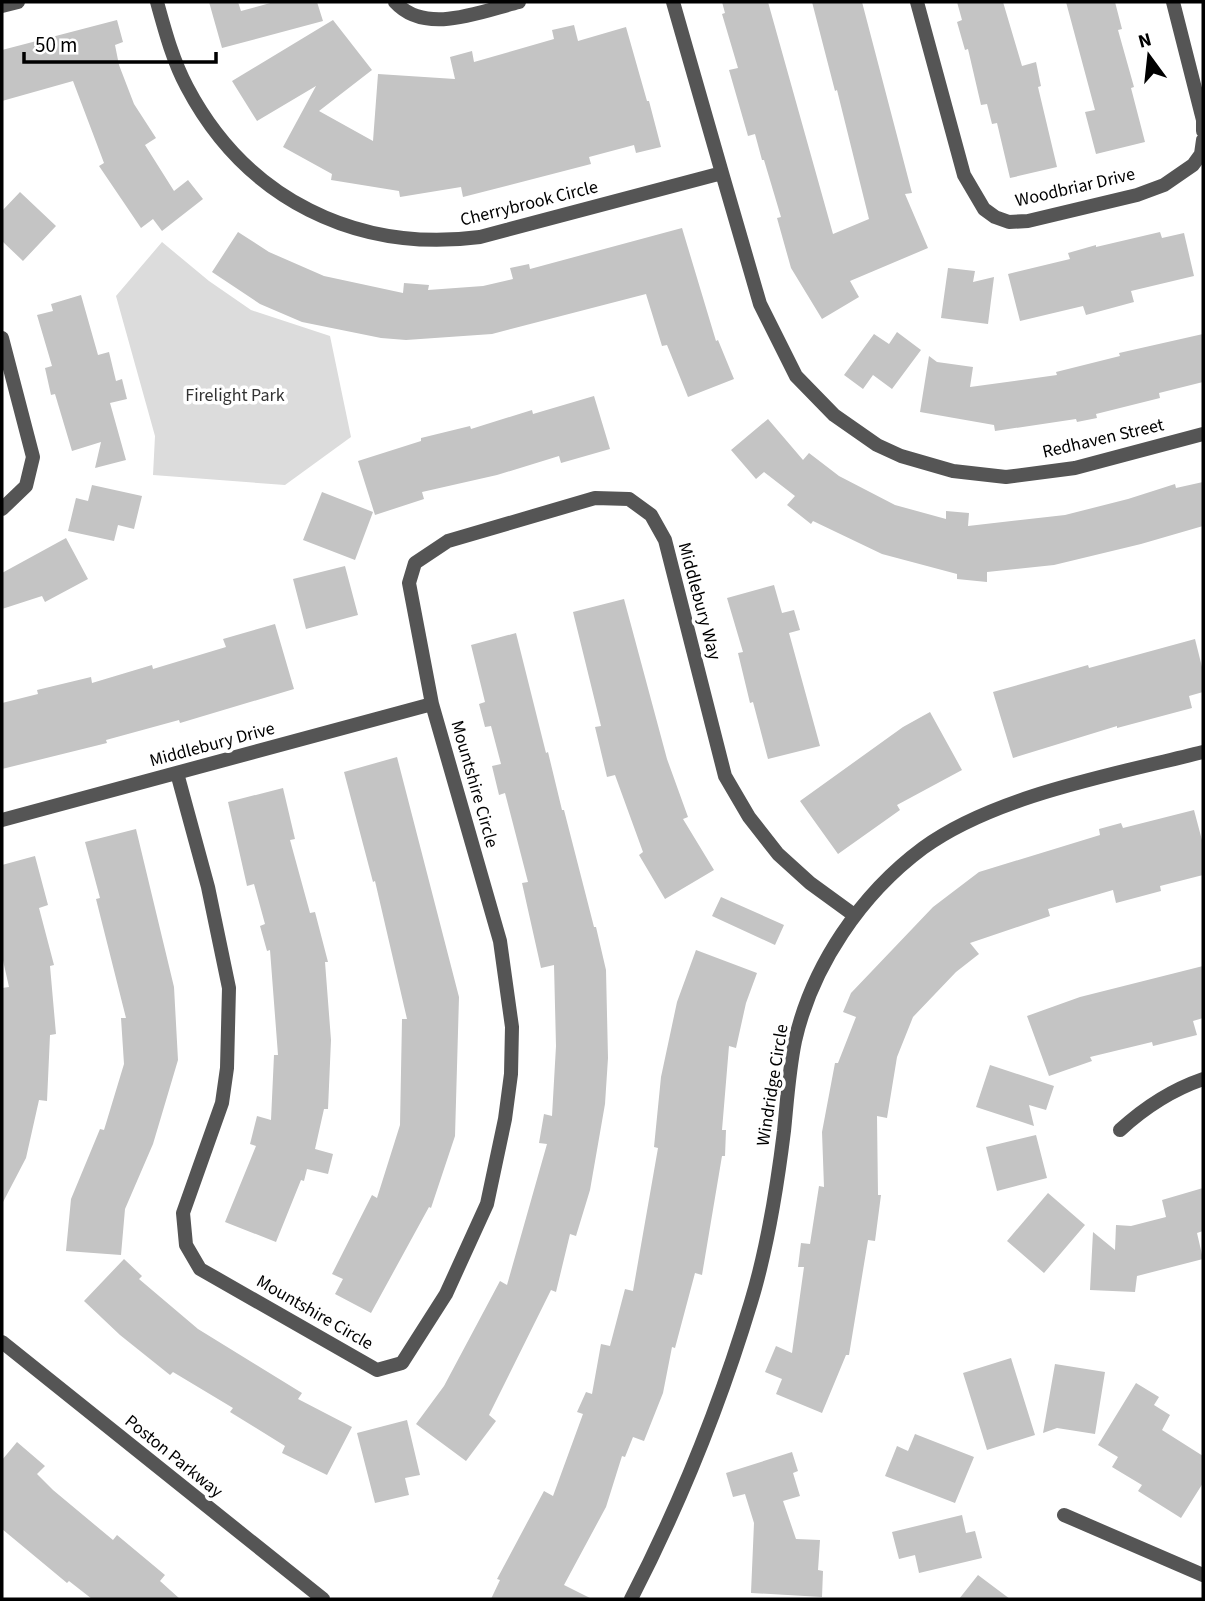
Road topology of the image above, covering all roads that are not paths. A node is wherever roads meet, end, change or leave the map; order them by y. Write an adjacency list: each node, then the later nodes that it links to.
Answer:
1 (18, 2): 8 (street)
2 (157, 2): 11 (street, Cherrybrook Circle)
3 (395, 2): 4 (street)
4 (520, 2)
5 (673, 2): 11 (street)
6 (917, 2): 10 (street, Woodbriar Drive)
7 (1173, 2): 9 (street)
8 (2, 6)
9 (1203, 131)
10 (1203, 139)
11 (722, 173): 13 (street, Redhaven Street)
12 (2, 338): 14 (street)
13 (1203, 434)
14 (2, 509)
15 (432, 704): 17 (street, Middlebury Drive); 17 (street, Mountshire Circle); 19 (street, Middlebury Way)
16 (1203, 752): 19 (street, Windridge Circle)
17 (177, 773): 18 (street, Middlebury Drive)
18 (2, 820)
19 (854, 915): 26 (street, Windridge Circle)
20 (1203, 1079): 21 (street)
21 (1120, 1130)
22 (2, 1342): 25 (street, Poston Parkway)
23 (1064, 1515): 24 (street)
24 (1203, 1576)
25 (323, 1599)
26 (631, 1599)

